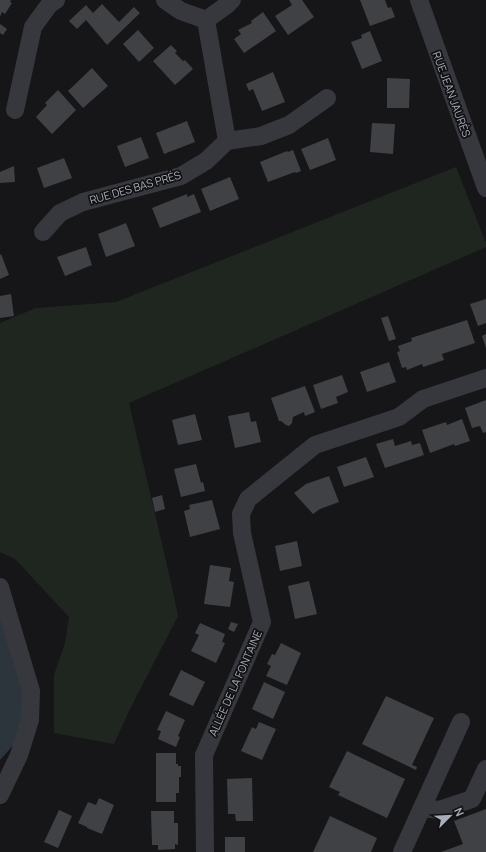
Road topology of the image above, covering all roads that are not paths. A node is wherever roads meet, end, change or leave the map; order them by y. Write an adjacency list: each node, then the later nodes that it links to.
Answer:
1 (56, 0): 7 (street)
2 (165, 0): 5 (street)
3 (232, 0): 5 (street)
4 (418, 0): 9 (street, RUE JEAN JAURÈS)
5 (206, 20): 8 (street)
6 (327, 98): 8 (street)
7 (15, 110)
8 (228, 141): 10 (street, RUE DES BAS PRÉS)
9 (486, 188)
10 (43, 232)
11 (486, 378): 20 (street, ALLÉE DE LA FONTAINE)
12 (0, 587): 14 (street)
13 (461, 722): 19 (street)
14 (19, 754): 15 (street); 17 (street)
15 (0, 767)
16 (486, 769): 18 (street)
17 (0, 795)
18 (479, 796): 19 (street)
19 (422, 808): 21 (street)
20 (205, 852)
21 (402, 852)

